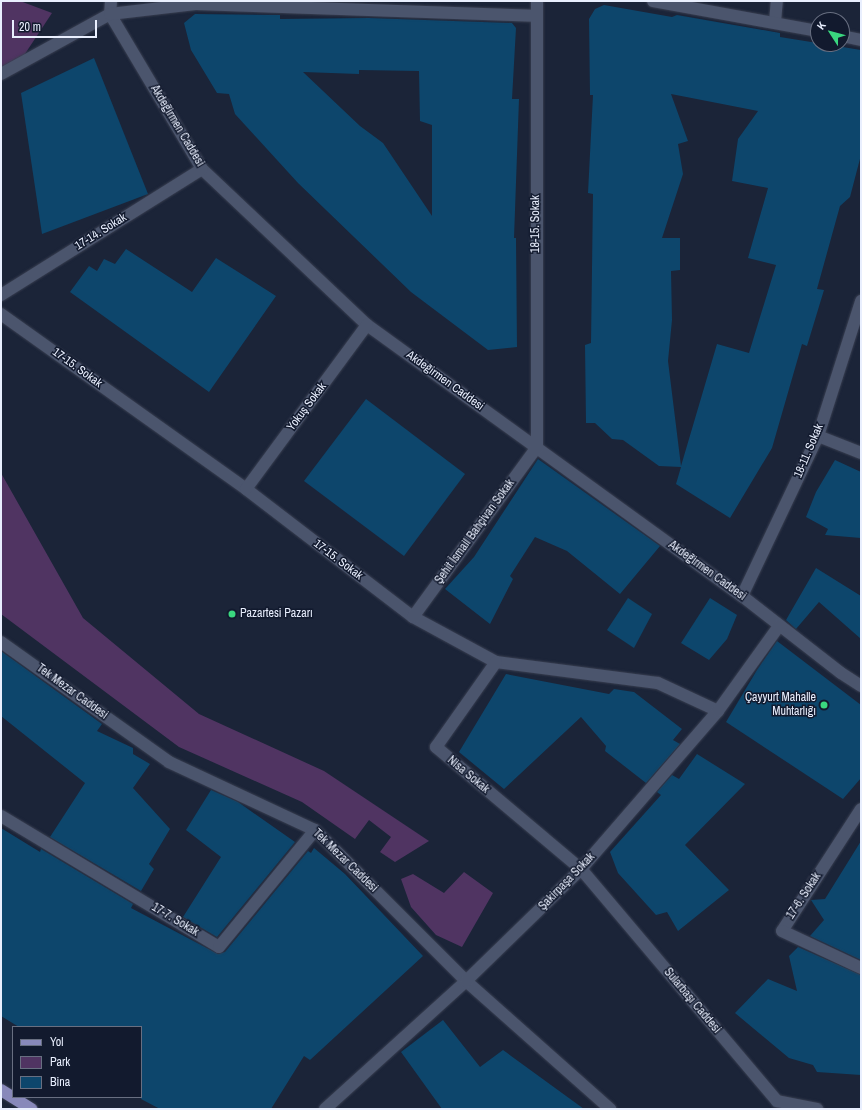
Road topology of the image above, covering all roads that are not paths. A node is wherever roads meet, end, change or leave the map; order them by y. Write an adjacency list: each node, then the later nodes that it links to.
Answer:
1 (111, 1): 6 (street)
2 (537, 1): 7 (street, 18-15. Sokak)
3 (653, 1): 5 (street)
4 (777, 1): 8 (street)
5 (681, 4): 8 (street)
6 (110, 14): 7 (street); 12 (street); 13 (street, Akdeğirmen Caddesi)
7 (535, 16): 19 (street, 18-15. Sokak)
8 (775, 22): 9 (street)
9 (810, 29)
10 (850, 38): 11 (street)
11 (861, 40)
12 (1, 74)
13 (202, 169): 14 (street, 17-14. Sokak); 17 (street, Akdeğirmen Caddesi)
14 (1, 295)
15 (861, 301): 18 (street, 18-11. Sokak)
16 (1, 314): 21 (street, 17-15. Sokak)
17 (368, 325): 19 (street, Akdeğirmen Caddesi); 21 (street, Yokuş Sokak)
18 (818, 436): 20 (street); 22 (street, 18-11. Sokak)
19 (537, 447): 22 (street, Akdeğirmen Caddesi); 23 (street, Şehit İsmail Bahçivan Sokak)
20 (861, 453)
21 (246, 489): 23 (street, 17-15. Sokak)
22 (742, 596): 24 (street, Akdeğirmen Caddesi)
23 (413, 617): 26 (street, 17-15. Sokak)
24 (779, 626): 27 (street, Akdeğirmen Caddesi); 28 (street, Şakirpaşa Sokak)
25 (1, 642): 31 (street, Tek Mezar Caddesi)
26 (496, 662): 28 (street, 17-15. Sokak); 32 (street, Nisa Sokak)
27 (861, 686)
28 (718, 711): 32 (street, Şakirpaşa Sokak)
29 (861, 809): 33 (street, 17-6. Sokak)
30 (1, 816): 31 (street, 17-7. Sokak)
31 (315, 830): 34 (street, Tek Mezar Caddesi)
32 (581, 869): 34 (street, Şakirpaşa Sokak); 41 (street, Sularbaşı Caddesi)
33 (861, 968)
34 (466, 981): 39 (street, Şakirpaşa Sokak); 40 (street, Tek Mezar Caddesi)
35 (1, 1090): 36 (main road)
36 (12, 1097)
37 (14, 1098): 38 (main road)
38 (32, 1109)
39 (324, 1109)
40 (610, 1109)
41 (817, 1109)

